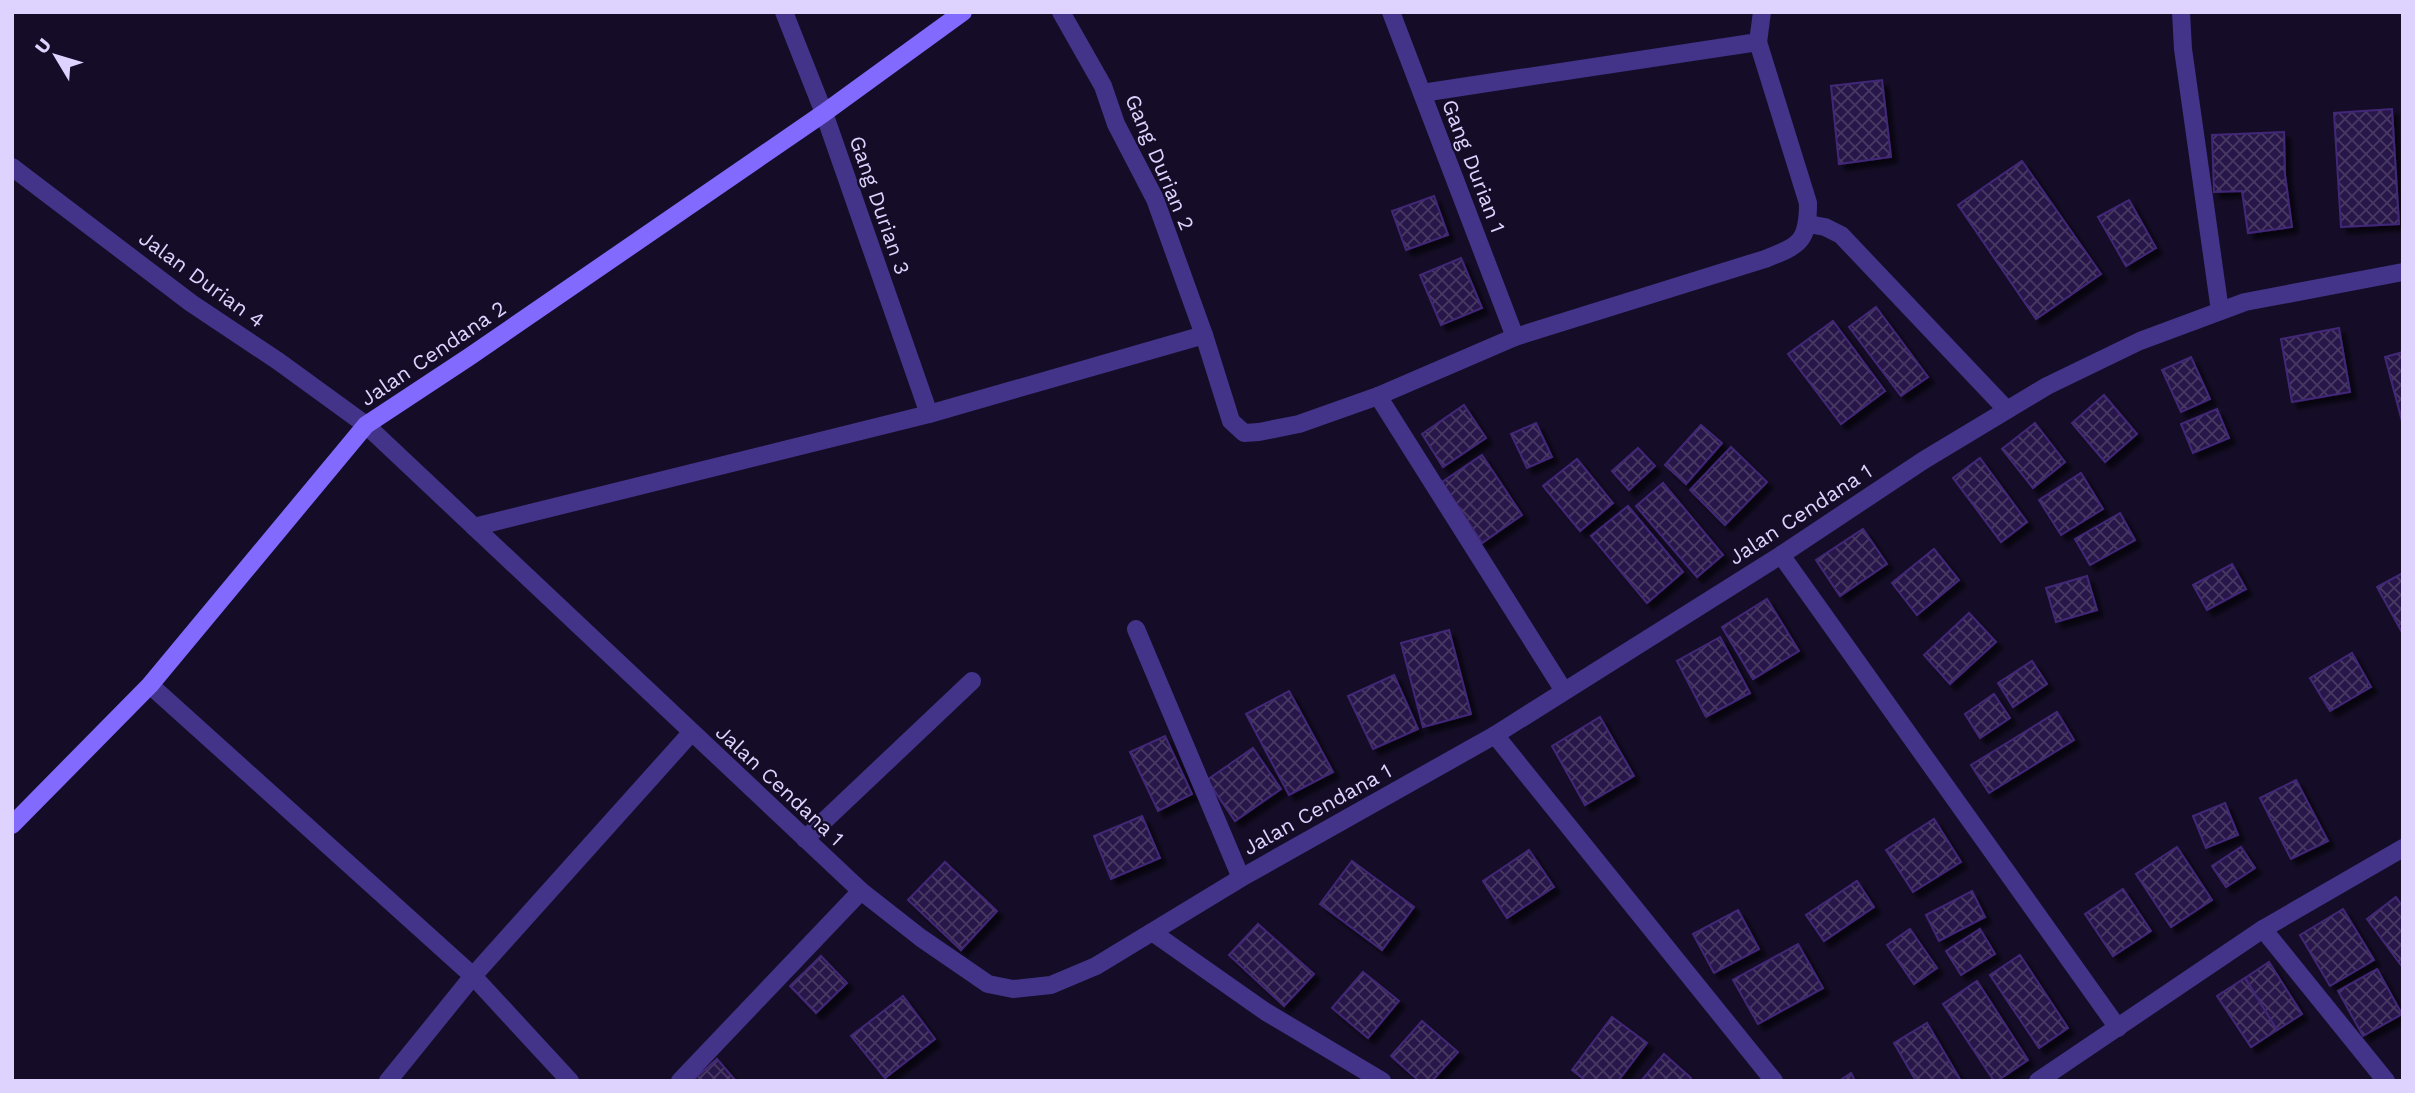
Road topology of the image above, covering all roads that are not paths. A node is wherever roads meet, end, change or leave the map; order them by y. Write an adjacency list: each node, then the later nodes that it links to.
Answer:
1 (784, 12): 9 (street, Gang Durian 3)
2 (964, 12): 9 (street, Jalan Cendana 2)
3 (1061, 12): 14 (street, Gang Durian 2)
4 (1391, 12): 8 (street, Gang Durian 1)
5 (1762, 12): 7 (street)
6 (2181, 12): 13 (street)
7 (1758, 42): 8 (street); 11 (street)
8 (1422, 93): 15 (street, Gang Durian 1)
9 (824, 113): 18 (street, Gang Durian 3); 19 (street, Jalan Cendana 2)
10 (12, 167): 19 (street, Jalan Durian 4)
11 (1808, 223): 15 (street); 17 (street)
12 (2403, 272): 13 (street, Jalan Cendana 1)
13 (2220, 311): 17 (street, Jalan Cendana 1)
14 (1204, 335): 16 (street, Gang Durian 2); 18 (street)
15 (1515, 337): 16 (street)
16 (1378, 396): 25 (street)
17 (2007, 410): 21 (street, Jalan Cendana 1)
18 (929, 414): 20 (street)
19 (366, 425): 20 (street, Jalan Cendana 1); 24 (street, Jalan Cendana 2)
20 (474, 527): 26 (street, Jalan Cendana 1)
21 (1781, 555): 25 (street, Jalan Cendana 1); 36 (street)
22 (1136, 629): 31 (street)
23 (972, 681): 29 (street)
24 (150, 685): 28 (street, Jalan Cendana 2); 35 (street)
25 (1564, 691): 27 (street, Jalan Cendana 1)
26 (691, 733): 29 (street, Jalan Cendana 1); 35 (street)
27 (1494, 735): 31 (street, Jalan Cendana 1); 41 (street)
28 (12, 825)
29 (805, 839): 32 (street, Jalan Cendana 1)
30 (2403, 848): 33 (street)
31 (1241, 878): 34 (street, Jalan Cendana 1)
32 (861, 891): 34 (street, Jalan Cendana 1); 39 (street)
33 (2263, 929): 36 (street); 43 (street)
34 (1152, 932): 40 (street)
35 (473, 976): 37 (street); 38 (street)
36 (2118, 1027): 42 (street)
37 (388, 1081)
38 (570, 1081)
39 (680, 1081)
40 (1382, 1081)
41 (1774, 1081)
42 (2038, 1081)
43 (2386, 1081)

